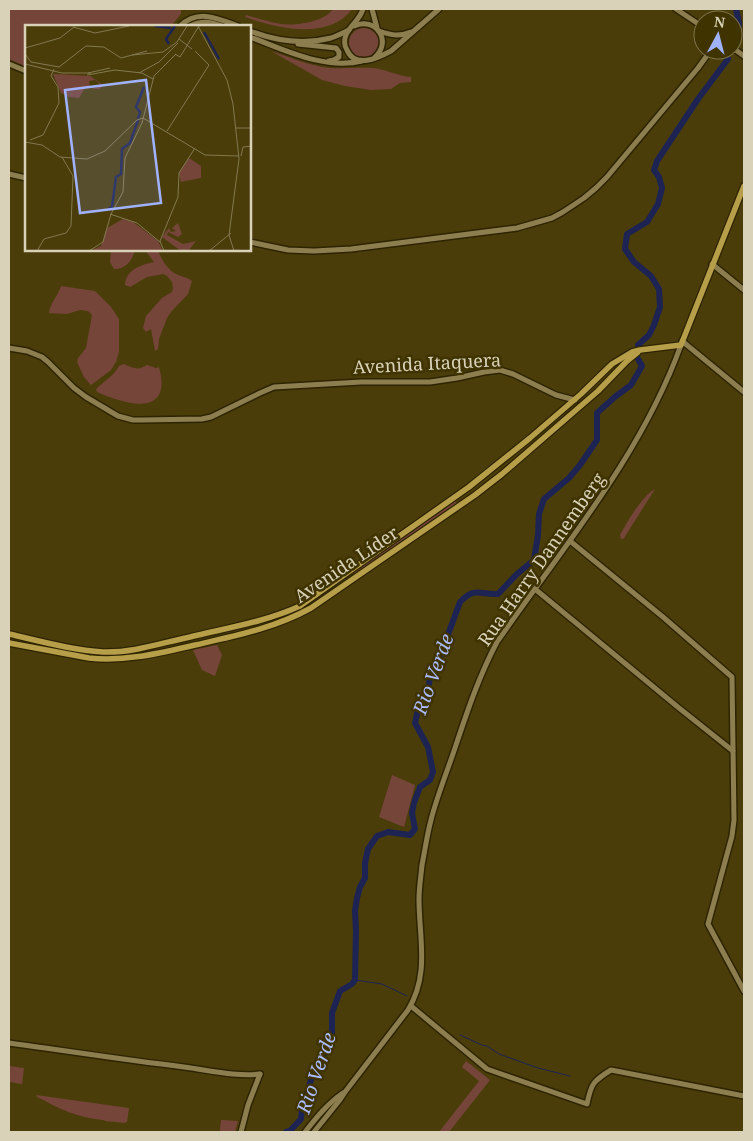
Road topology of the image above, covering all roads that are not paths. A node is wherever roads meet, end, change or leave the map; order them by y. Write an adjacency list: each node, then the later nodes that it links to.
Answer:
1 (363, 9): 10 (street)
2 (372, 9): 11 (street)
3 (439, 9): 12 (street)
4 (676, 9): 5 (street)
5 (693, 21)
6 (181, 25): 9 (street)
7 (193, 25): 8 (street)
8 (218, 25)
9 (235, 25)
10 (350, 29): 11 (street); 15 (street); 19 (street)
11 (378, 30): 12 (street); 17 (street)
12 (416, 30): 17 (street)
13 (251, 31): 15 (street)
14 (251, 37): 16 (street)
15 (288, 41): 16 (street)
16 (311, 59): 19 (street)
17 (373, 59): 19 (street)
18 (704, 60): 25 (street)
19 (364, 61)
20 (9, 64): 21 (street)
21 (25, 70)
22 (9, 174): 23 (street)
23 (25, 178)
24 (744, 186): 26 (main road)
25 (251, 242)
26 (712, 264): 27 (street); 28 (main road)
27 (744, 290)
28 (682, 343): 30 (main road); 31 (street); 33 (street, Rua Harry Dannemberg)
29 (9, 348): 32 (street, Avenida Itaquera)
30 (640, 350): 32 (main road); 38 (main road, Avenida Líder)
31 (744, 392)
32 (575, 400): 37 (main road, Avenida Líder)
33 (570, 541): 34 (street, Rua Harry Dannemberg); 39 (street)
34 (535, 588): 39 (street); 41 (street, Rua Harry Dannemberg)
35 (9, 634): 37 (main road, Avenida Líder)
36 (9, 643): 38 (main road, Avenida Líder)
37 (67, 646): 38 (main road)
38 (26, 647)
39 (733, 751): 40 (street)
40 (744, 992)
41 (411, 1006): 43 (street, Rua Harry Dannemberg); 44 (street)
42 (9, 1043): 47 (street)
43 (345, 1092): 45 (street); 46 (street)
44 (744, 1096)
45 (317, 1118): 46 (street); 48 (street)
46 (322, 1122): 49 (street)
47 (241, 1132)
48 (305, 1132)
49 (314, 1132)

